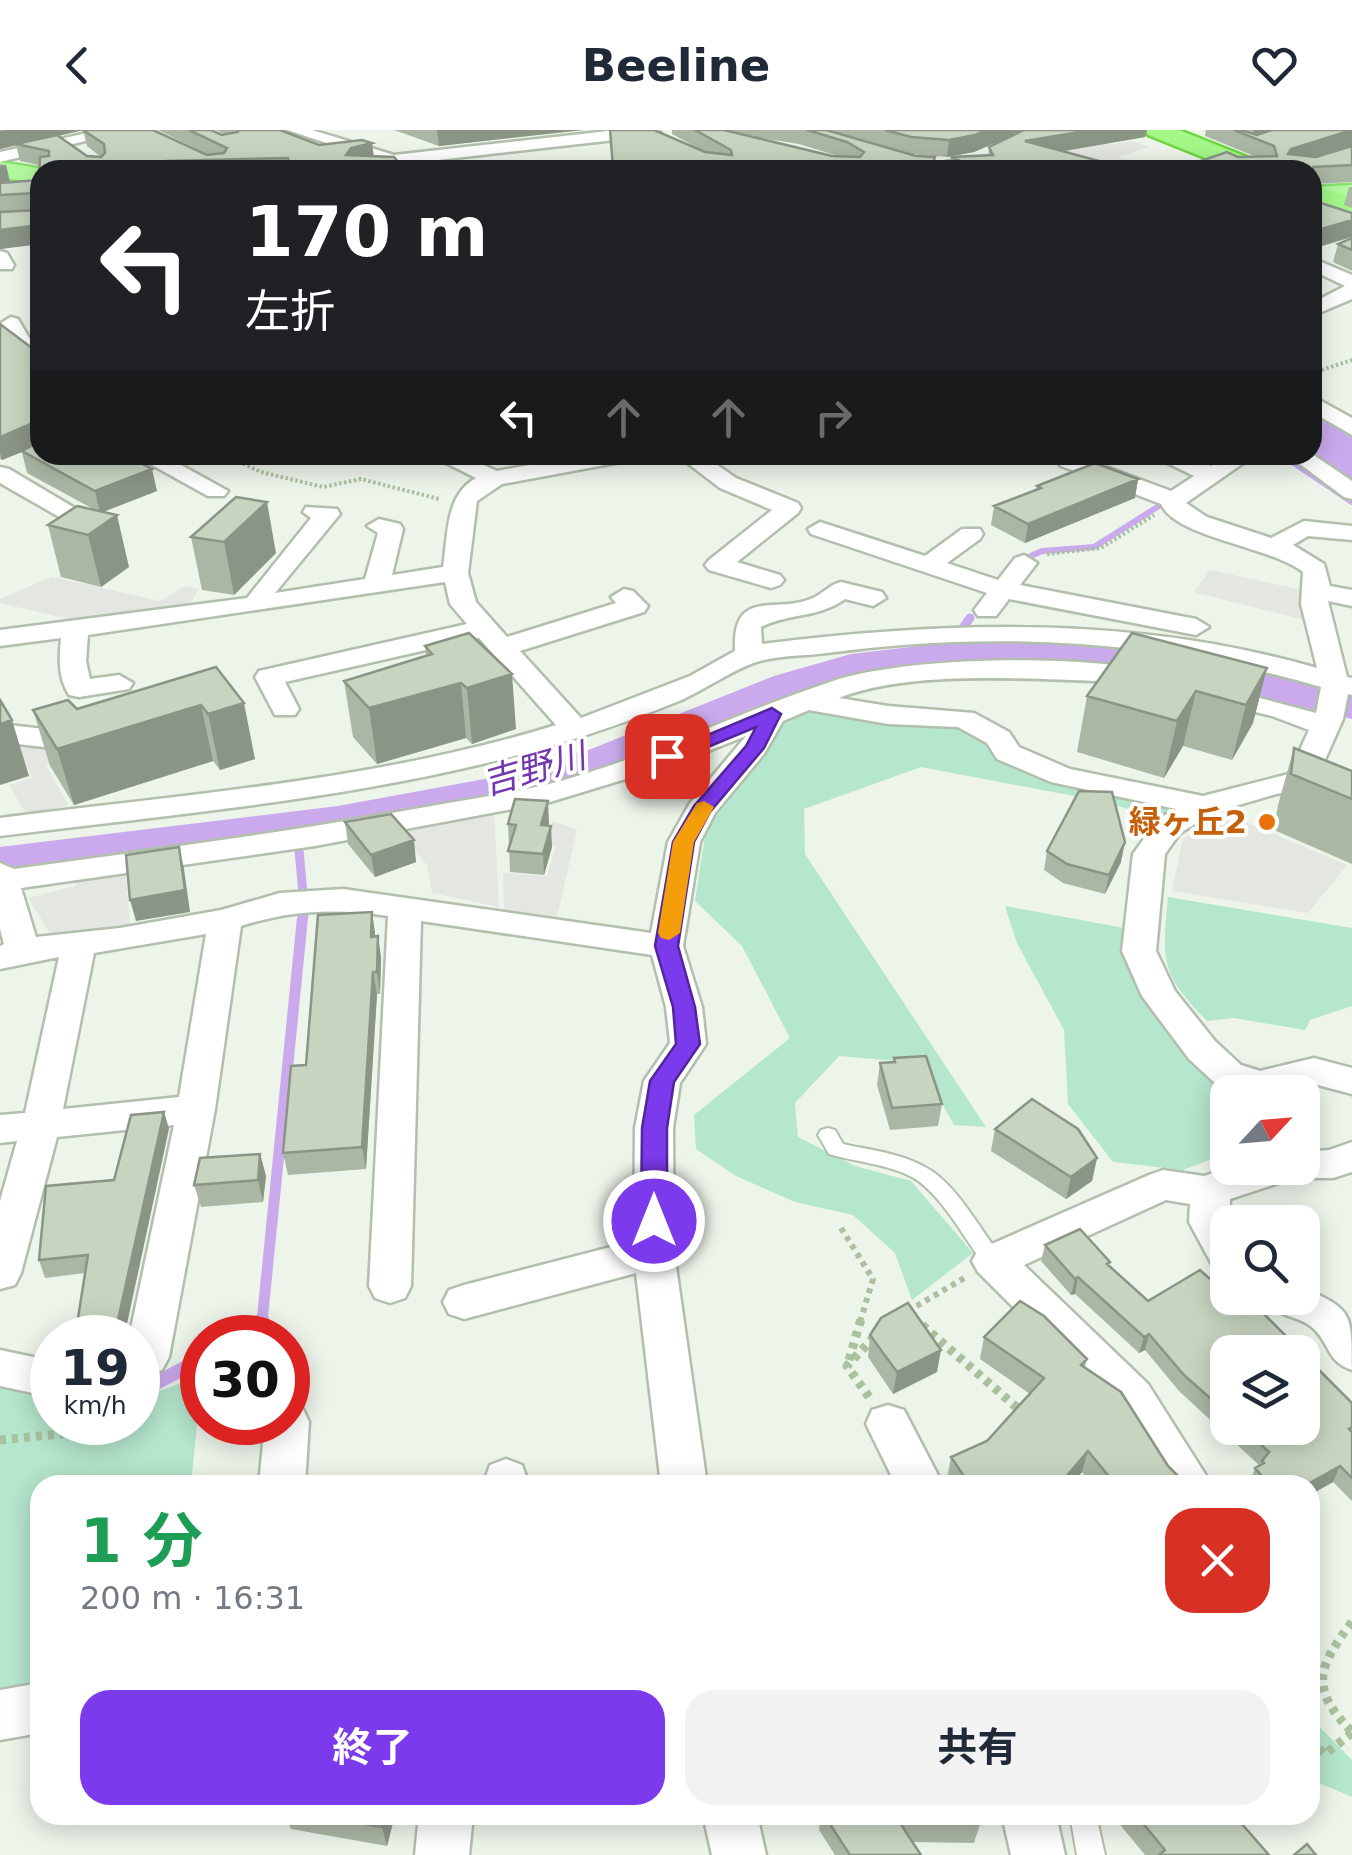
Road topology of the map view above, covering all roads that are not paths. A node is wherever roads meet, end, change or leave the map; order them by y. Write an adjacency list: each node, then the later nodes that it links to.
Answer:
1 (122, 130): 7 (street)
2 (295, 130): 12 (street)
3 (1128, 130): 15 (highway)
4 (1157, 130): 16 (highway)
5 (648, 133): 13 (street)
6 (0, 140): 9 (street)
7 (65, 143): 9 (street); 11 (street)
8 (882, 144): 14 (street)
9 (21, 152): 10 (street)
10 (0, 157)
11 (88, 159)
12 (384, 160)
13 (429, 160)
14 (914, 160)
15 (1202, 160)
16 (1233, 160)
17 (1352, 193): 18 (main road)
18 (1322, 196)
19 (1322, 199): 21 (highway)
20 (1322, 202): 22 (highway)
21 (1352, 208)
22 (1352, 222)
23 (1339, 250): 24 (street)
24 (1322, 258)
25 (1322, 267): 26 (street)
26 (1350, 281): 27 (street)
27 (1322, 306)
28 (9, 321): 29 (street)
29 (30, 350)
30 (1322, 408): 31 (street)
31 (1347, 424): 32 (street)
32 (1322, 428)
33 (28, 461): 42 (street)
34 (165, 465): 45 (street)
35 (464, 465): 44 (street)
36 (539, 465): 44 (street)
37 (703, 465): 58 (street)
38 (1079, 465): 47 (street)
39 (1188, 465): 43 (street)
40 (1229, 465): 43 (street)
41 (1313, 465): 46 (street)
42 (0, 474): 51 (street)
43 (1214, 475): 47 (street)
44 (495, 478): 57 (street)
45 (216, 491)
46 (1352, 492)
47 (1172, 502): 54 (street)
48 (315, 512): 65 (street)
49 (378, 526): 59 (street)
50 (820, 529): 56 (street)
51 (105, 533)
52 (1352, 533): 54 (street)
53 (971, 534): 56 (street)
54 (1274, 546): 60 (street)
55 (1024, 563): 64 (street)
56 (930, 564): 64 (street)
57 (455, 573): 59 (street); 68 (street)
58 (771, 580)
59 (377, 584): 65 (street)
60 (1317, 591): 63 (street); 69 (street)
61 (624, 598): 68 (street)
62 (874, 598): 70 (street)
63 (1352, 598)
64 (995, 600): 69 (street)
65 (261, 604): 66 (street)
66 (75, 629): 67 (street); 71 (street)
67 (0, 638)
68 (495, 638): 74 (street); 77 (street)
69 (1324, 651): 72 (street)
70 (749, 654): 72 (street); 77 (street)
71 (119, 683)
72 (1340, 684): 76 (street)
73 (808, 701): 75 (street); 76 (street); 82 (street)
74 (285, 709)
75 (772, 714): 84 (street); 88 (street)
76 (1333, 725): 80 (street)
77 (576, 730): 83 (street)
78 (0, 733): 79 (street)
79 (111, 746)
80 (1300, 782): 81 (street); 82 (street)
81 (1352, 803)
82 (1204, 805): 90 (street)
83 (0, 827)
84 (1, 878): 89 (street)
85 (405, 908): 86 (street); 88 (street); 103 (street)
86 (225, 920): 87 (street); 91 (street)
87 (79, 944): 89 (street); 92 (street)
88 (666, 946): 100 (street)
89 (12, 954)
90 (1352, 1082)
91 (196, 1109): 92 (street); 106 (street)
92 (41, 1125): 93 (street); 102 (street)
93 (0, 1129)
94 (828, 1135): 101 (lane)
95 (1352, 1156): 96 (street)
96 (1320, 1165)
97 (1221, 1185): 98 (street)
98 (1211, 1192): 99 (street); 101 (street)
99 (1210, 1205)
100 (654, 1252): 104 (street); 113 (street)
101 (994, 1262): 115 (street)
102 (0, 1273)
103 (390, 1286)
104 (464, 1302)
105 (1340, 1308): 107 (street)
106 (155, 1315)
107 (1352, 1352)
108 (0, 1368): 109 (street)
109 (30, 1375)
110 (888, 1424): 114 (street)
111 (285, 1445): 112 (street)
112 (283, 1475)
113 (683, 1475)
114 (915, 1475)
115 (1183, 1475)
116 (30, 1710): 117 (street)
117 (0, 1715)
118 (445, 1825): 122 (street)
119 (732, 1825): 123 (street)
120 (1031, 1825): 124 (street)
121 (1085, 1825): 125 (lane)
122 (442, 1855)
123 (739, 1855)
124 (1038, 1855)
125 (1091, 1855)

